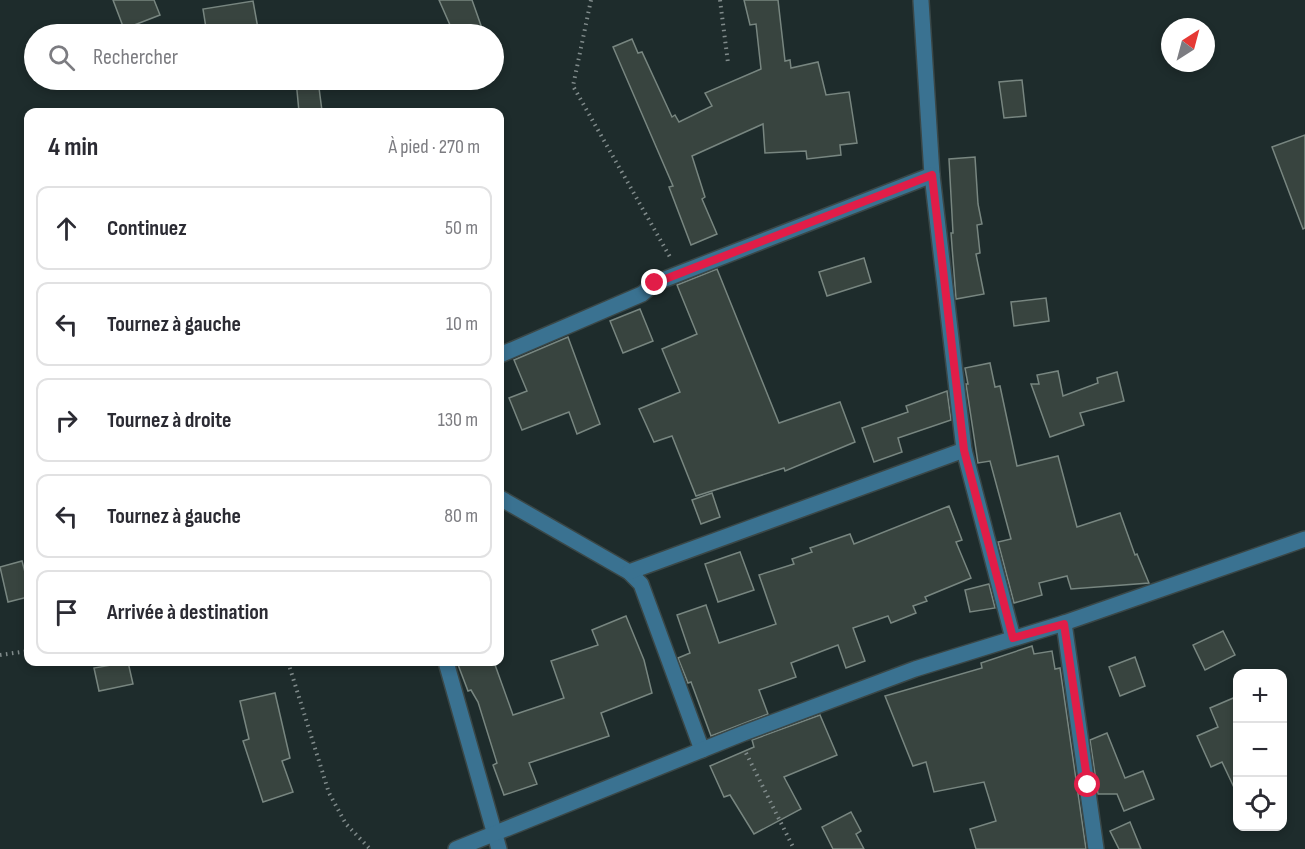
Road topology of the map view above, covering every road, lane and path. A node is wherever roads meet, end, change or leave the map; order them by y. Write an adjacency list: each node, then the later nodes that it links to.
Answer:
1 (591, 0): 6 (path)
2 (720, 0): 4 (path)
3 (921, 0): 5 (street)
4 (728, 63)
5 (932, 175): 6 (street); 8 (street)
6 (680, 274): 7 (street)
7 (504, 353)
8 (964, 450): 11 (street); 13 (street)
9 (504, 500): 11 (street)
10 (1305, 539): 12 (street)
11 (629, 572): 19 (street)
12 (1064, 624): 13 (street); 25 (street)
13 (1013, 638): 18 (street)
14 (24, 652): 15 (path)
15 (0, 656)
16 (289, 666): 21 (path)
17 (447, 666): 20 (street)
18 (737, 736): 19 (street); 24 (path)
19 (702, 750): 20 (street)
20 (493, 833): 22 (street); 23 (street)
21 (370, 849)
22 (456, 849)
23 (500, 849)
24 (794, 849)
25 (1096, 849)

